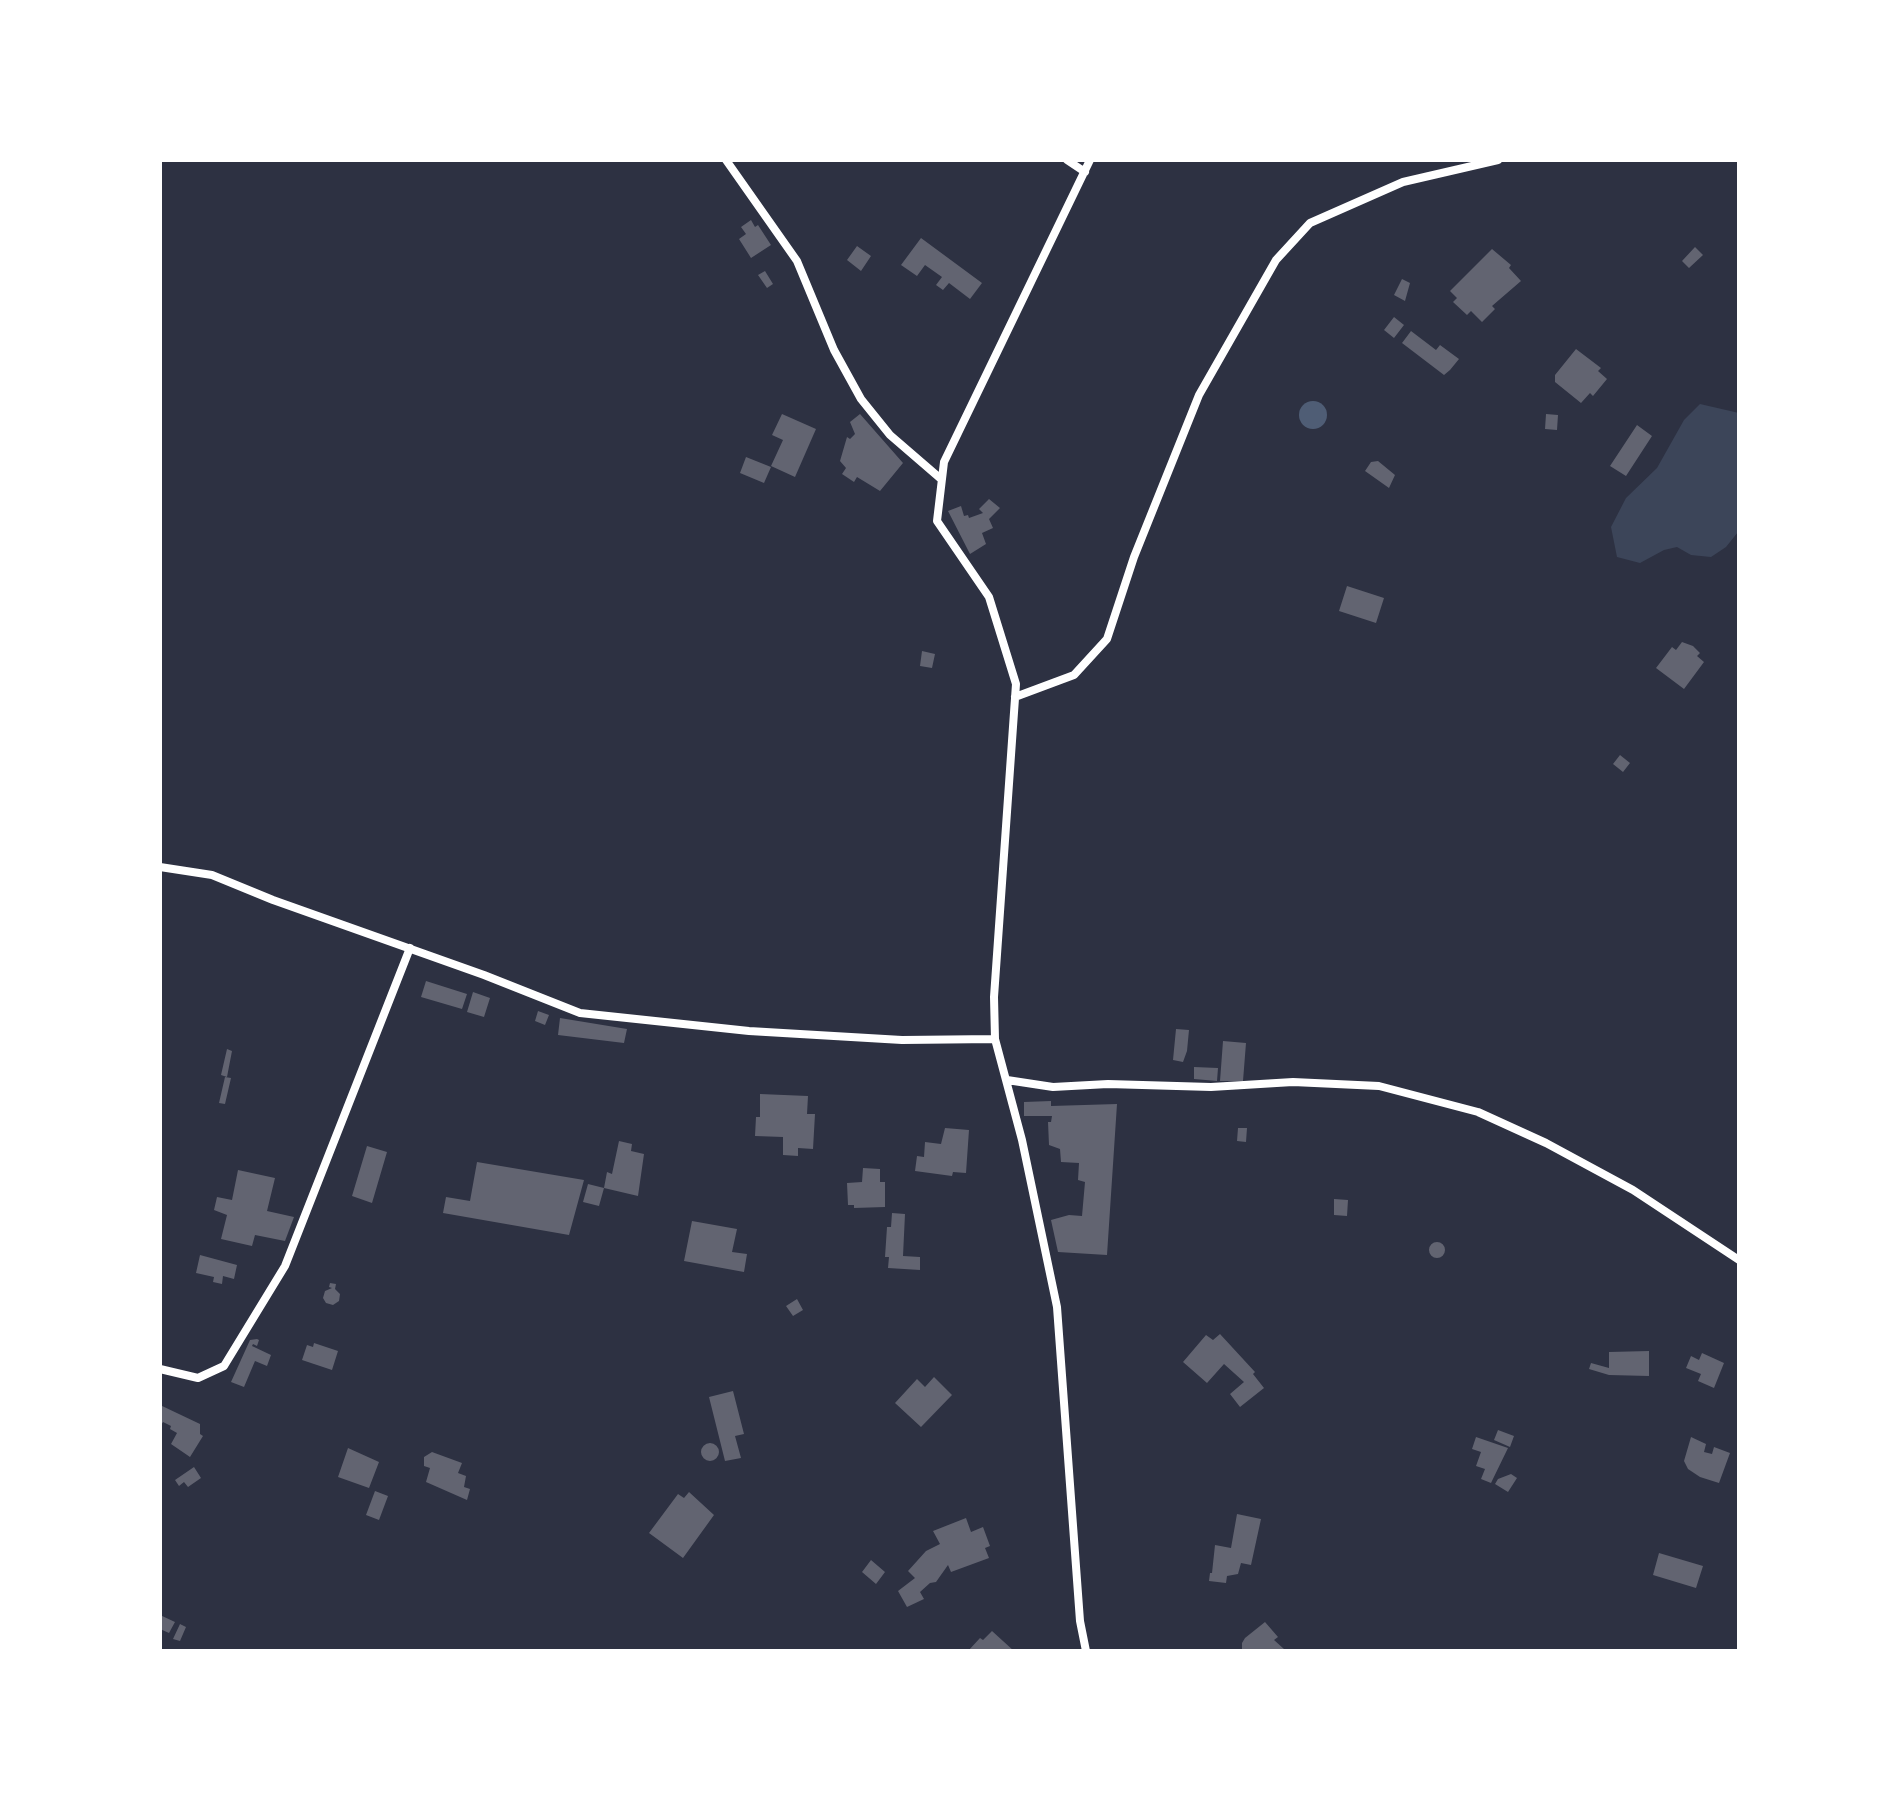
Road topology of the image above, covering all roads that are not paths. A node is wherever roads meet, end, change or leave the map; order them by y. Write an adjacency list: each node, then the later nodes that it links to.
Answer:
1 (726, 160): 6 (street)
2 (1067, 160): 5 (street)
3 (1090, 160): 5 (street)
4 (1498, 160): 7 (street)
5 (1085, 172): 6 (street)
6 (941, 479): 7 (street)
7 (1015, 697): 10 (street)
8 (160, 867): 9 (street)
9 (410, 948): 10 (street); 13 (street)
10 (995, 1039): 11 (street)
11 (1007, 1080): 12 (street); 14 (street)
12 (1739, 1260)
13 (160, 1369)
14 (1086, 1651)

